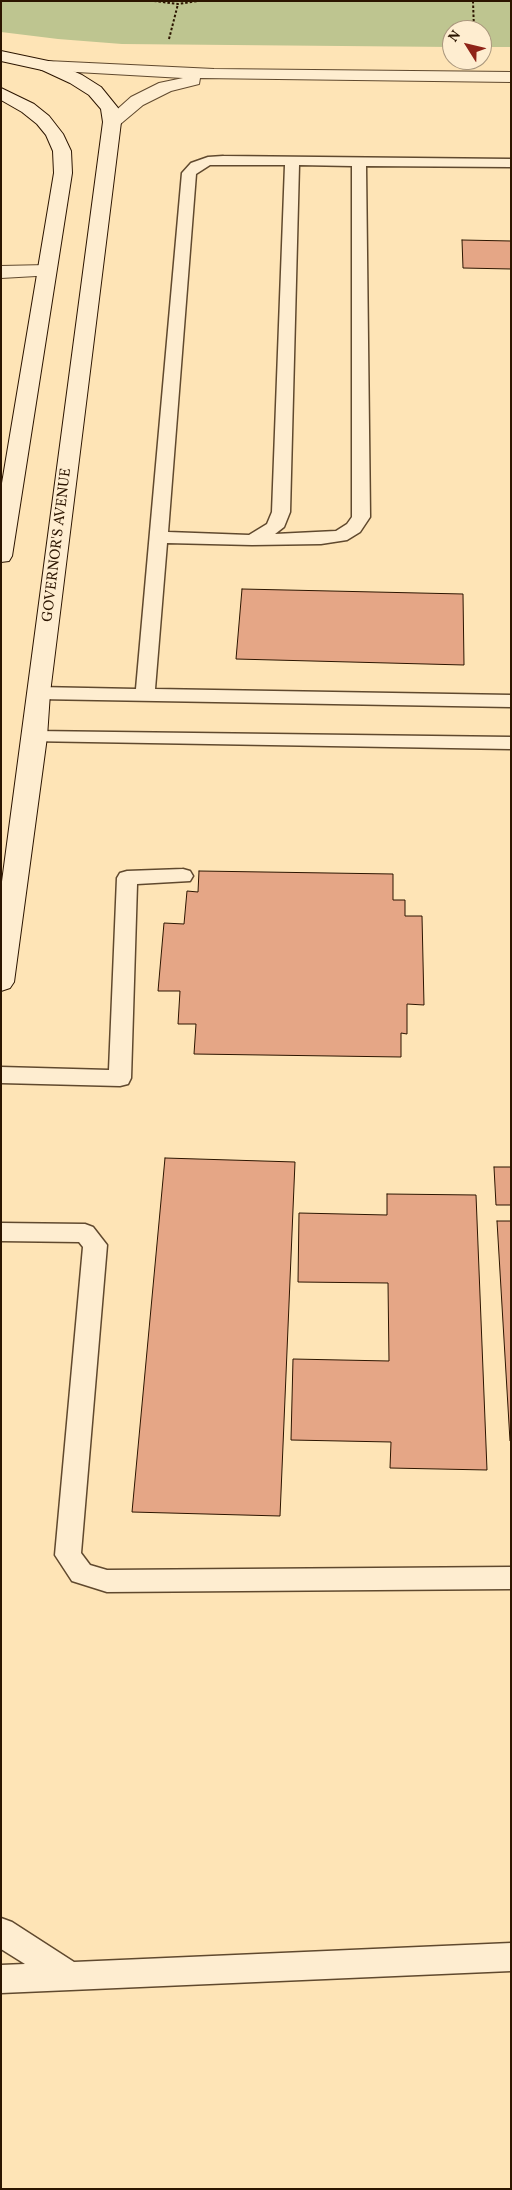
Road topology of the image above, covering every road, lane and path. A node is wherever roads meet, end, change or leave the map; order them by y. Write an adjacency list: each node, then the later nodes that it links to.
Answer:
1 (154, 1): 2 (path)
2 (198, 1)
3 (473, 1): 4 (path)
4 (474, 20)
5 (1, 56): 6 (street)
6 (47, 66): 7 (street); 10 (street)
7 (214, 74): 8 (street); 10 (street)
8 (511, 77)
9 (1, 93): 15 (street)
10 (110, 115): 19 (street, GOVERNOR'S AVENUE)
11 (292, 161): 12 (lane); 16 (lane); 17 (lane)
12 (359, 162): 13 (lane); 17 (lane)
13 (511, 163)
14 (1, 272): 15 (street)
15 (47, 272): 18 (street)
16 (159, 538): 17 (lane); 20 (lane)
17 (252, 540)
18 (2, 547)
19 (38, 693): 20 (lane); 22 (street, GOVERNOR'S AVENUE)
20 (145, 694): 21 (lane)
21 (511, 701)
22 (35, 737): 23 (lane); 25 (street, GOVERNOR'S AVENUE)
23 (511, 743)
24 (182, 876): 26 (lane)
25 (1, 982)
26 (1, 1075)
27 (1, 1232): 28 (lane)
28 (511, 1578)
29 (1, 1932): 31 (lane)
30 (511, 1957): 31 (lane)
31 (69, 1975): 32 (lane)
32 (1, 1979)

